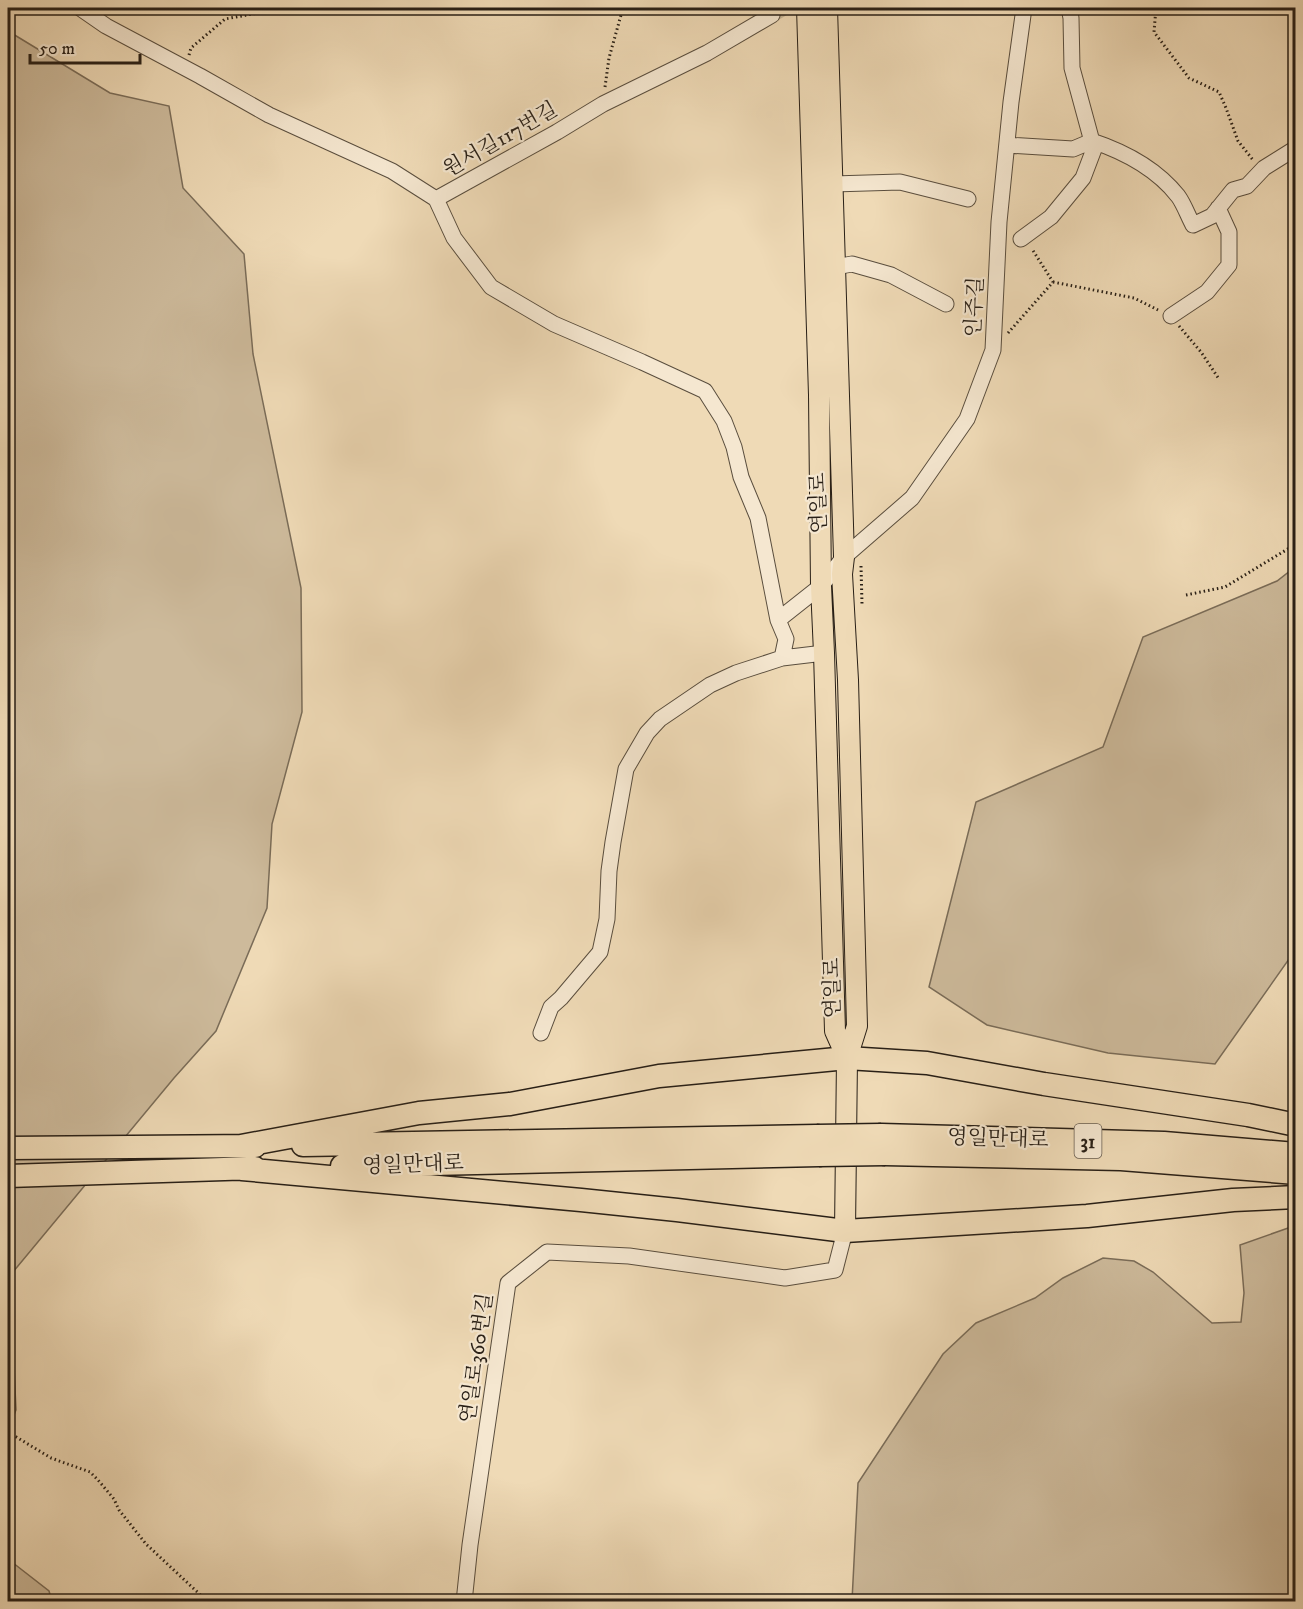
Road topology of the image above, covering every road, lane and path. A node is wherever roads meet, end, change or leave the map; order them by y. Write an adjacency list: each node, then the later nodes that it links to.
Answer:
1 (80, 8): 10 (street, 원서길117번길)
2 (317, 8): 10 (path)
3 (623, 8): 11 (path)
4 (807, 8): 29 (main road, 연일로)
5 (827, 8): 16 (main road, 연일로)
6 (1024, 8): 13 (street, 인주길)
7 (1069, 8): 12 (street)
8 (1156, 8): 15 (path)
9 (772, 15): 11 (street, 원서길117번길)
10 (185, 68): 17 (street, 원서길117번길)
11 (603, 104): 17 (street, 원서길117번길)
12 (1092, 141): 13 (street); 19 (street); 20 (street)
13 (1007, 145): 25 (street, 인주길)
14 (1296, 148): 15 (street)
15 (1261, 171): 19 (street)
16 (833, 184): 18 (street); 21 (main road, 연일로)
17 (436, 199): 31 (street)
18 (968, 199)
19 (1218, 208): 24 (street)
20 (1021, 239): 22 (path)
21 (835, 267): 23 (street); 28 (main road, 연일로)
22 (1053, 282): 24 (path); 25 (path)
23 (946, 304)
24 (1171, 316): 26 (path)
25 (993, 350): 28 (street, 인주길)
26 (1219, 379)
27 (1296, 544): 30 (path)
28 (844, 557): 29 (street, 인주길); 35 (main road, 연일로)
29 (820, 586): 31 (street, 인주길); 32 (main road, 연일로)
30 (1186, 595)
31 (778, 620): 33 (street)
32 (824, 653): 33 (street); 35 (main road, 연일로)
33 (782, 658): 34 (street)
34 (541, 1033)
35 (847, 1058): 36 (highway); 40 (highway); 44 (main road)
36 (1296, 1125)
37 (883, 1144): 39 (highway, 영일만대로 / 31); 40 (highway, 영일만대로, bridge); 41 (highway, 영일만대로 / 31)
38 (8, 1148): 40 (highway, 영일만대로)
39 (1296, 1154)
40 (242, 1158): 42 (highway, 영일만대로); 44 (highway)
41 (1296, 1173)
42 (8, 1176)
43 (1296, 1197): 44 (highway)
44 (845, 1232): 47 (street, 연일로360번길)
45 (8, 1432): 46 (path)
46 (208, 1602)
47 (464, 1602)

